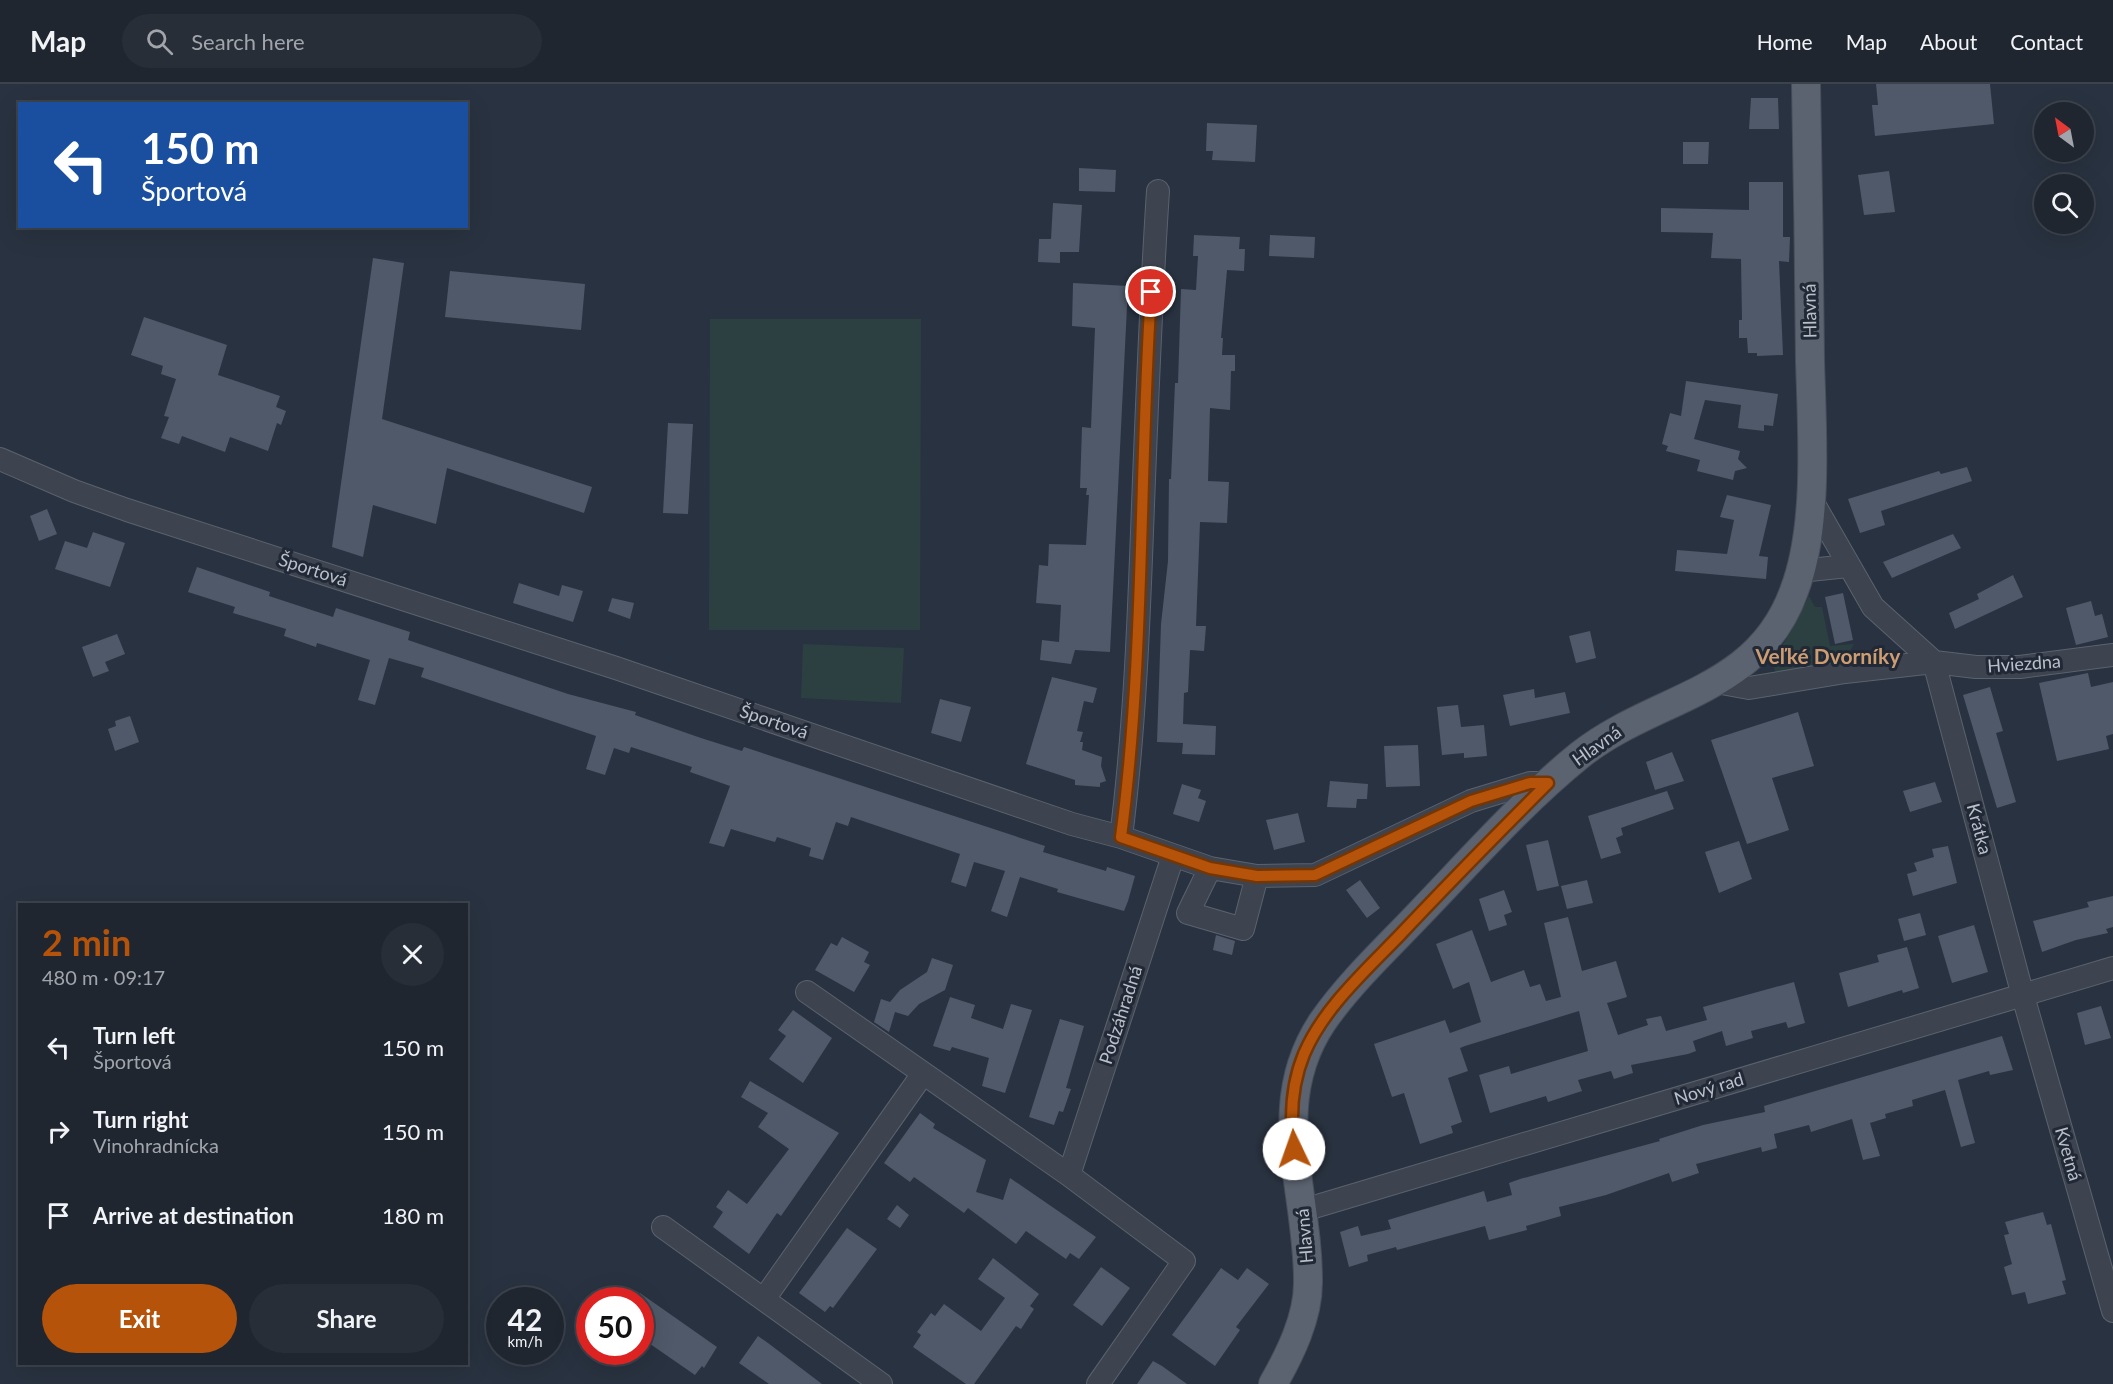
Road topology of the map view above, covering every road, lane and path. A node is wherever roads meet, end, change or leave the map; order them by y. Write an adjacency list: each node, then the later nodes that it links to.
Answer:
1 (1806, 84): 4 (main road, Hlavná)
2 (1158, 191): 11 (street)
3 (0, 459): 11 (street, Športová)
4 (1811, 499): 5 (street); 6 (main road, Hlavná)
5 (1848, 566): 6 (street); 8 (street)
6 (1800, 571): 9 (main road, Hlavná)
7 (2113, 655): 8 (street, Hviezdna)
8 (1934, 662): 9 (street, Hviezdna); 17 (street, Krátka)
9 (1716, 682): 10 (main road, Hlavná)
10 (1548, 783): 14 (street, Športová); 20 (main road, Hlavná)
11 (1121, 837): 12 (street, Športová)
12 (1173, 856): 13 (street, Športová); 19 (street, Podzáhradná)
13 (1210, 868): 14 (street, Športová); 14 (street)
14 (1257, 876)
15 (2113, 968): 17 (street, Nový rad)
16 (807, 992): 18 (street)
17 (2024, 996): 20 (street, Nový rad); 23 (street, Kvetná)
18 (922, 1075): 19 (street); 22 (street)
19 (1069, 1175): 25 (street)
20 (1304, 1209): 26 (main road, Hlavná)
21 (663, 1227): 22 (street)
22 (764, 1299): 24 (street)
23 (2113, 1311)
24 (881, 1384)
25 (1098, 1384)
26 (1273, 1384)

